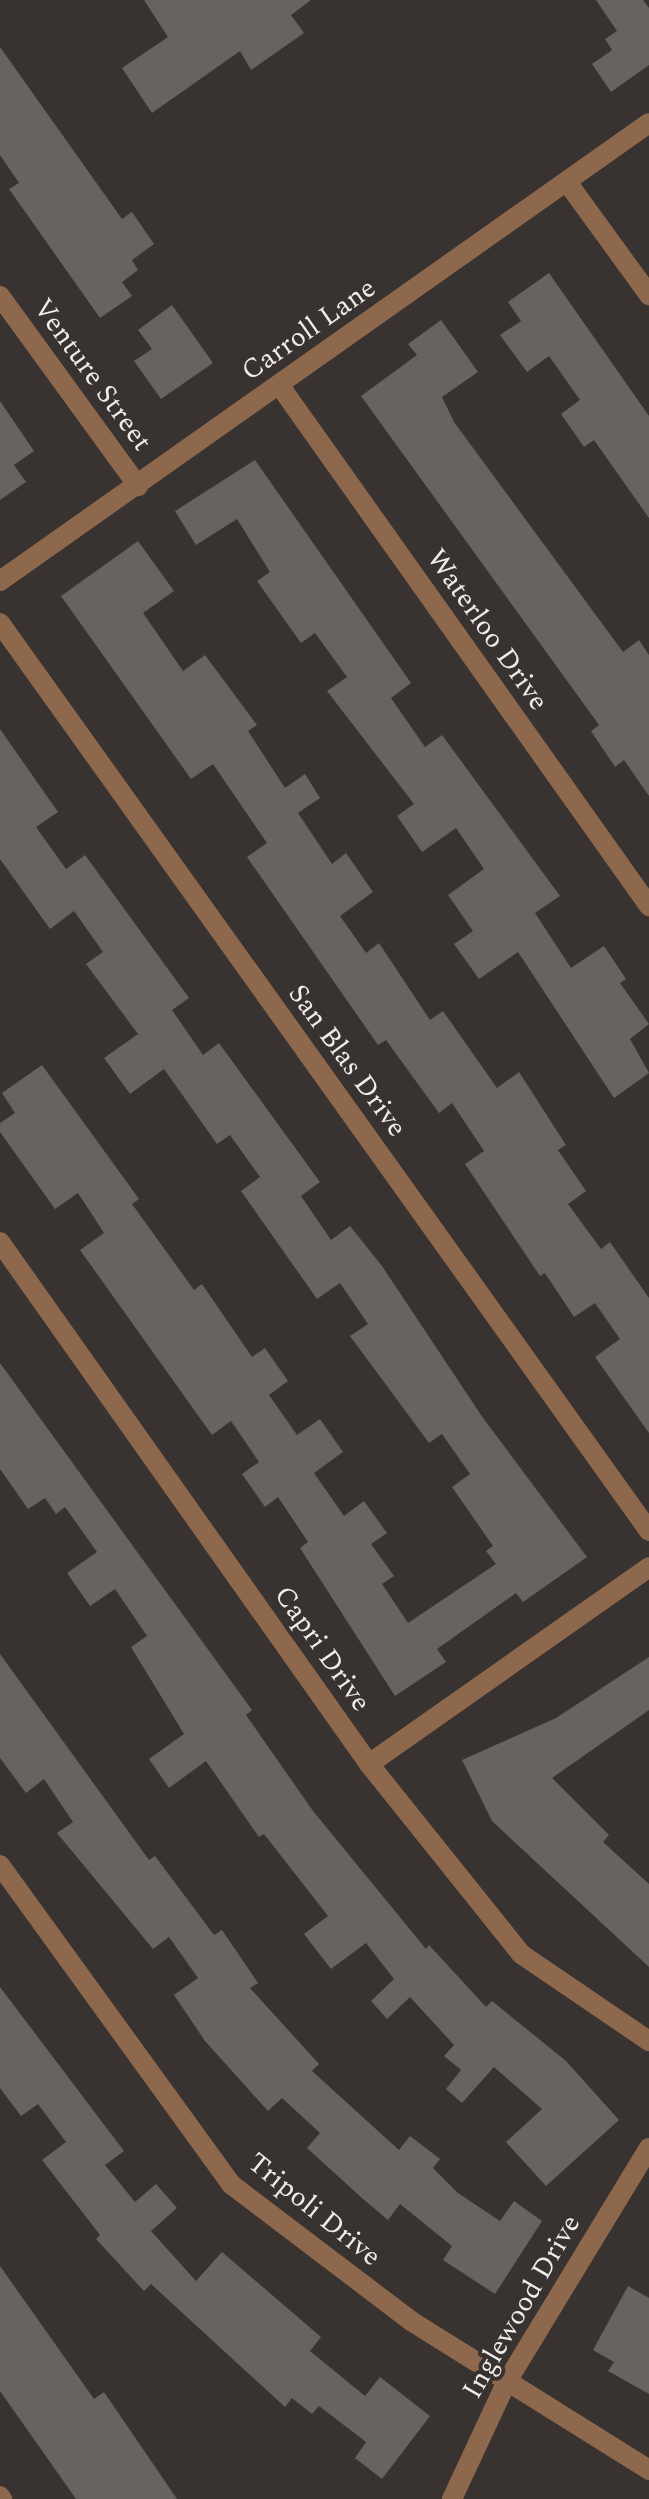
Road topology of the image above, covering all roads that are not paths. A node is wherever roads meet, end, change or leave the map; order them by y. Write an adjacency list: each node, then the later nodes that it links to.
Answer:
1 (649, 123): 2 (street, Carroll Lane)
2 (567, 182): 3 (street); 5 (street, Carroll Lane)
3 (649, 295)
4 (0, 296): 6 (street, Venture Street)
5 (280, 386): 6 (street, Carroll Lane); 9 (street, Waterloo Drive)
6 (138, 486): 7 (street, Carroll Lane)
7 (0, 581)
8 (0, 623): 11 (street, San Blas Drive)
9 (649, 906)
10 (0, 1242): 13 (street, Capri Drive)
11 (649, 1531)
12 (649, 1567): 13 (street)
13 (369, 1764): 15 (street, Capri Drive)
14 (0, 1865): 17 (street, Tripoli Drive)
15 (649, 2041)
16 (649, 2148): 17 (street, Inglewood Drive)
17 (506, 2383): 18 (street, Tripoli Drive); 19 (street, Inglewood Drive)
18 (649, 2470)
19 (452, 2499)

